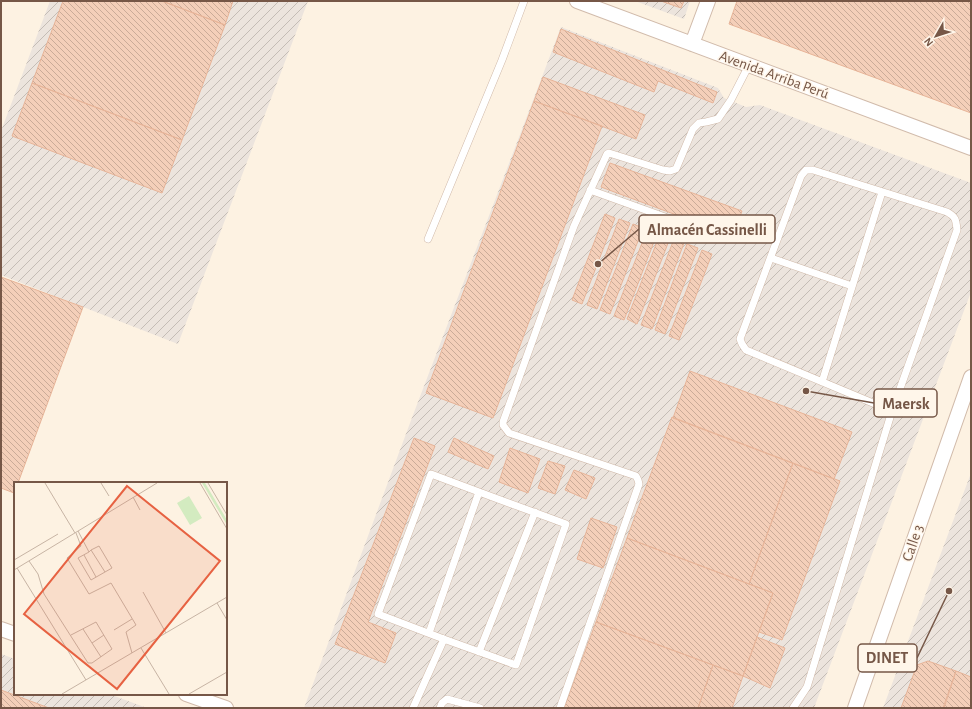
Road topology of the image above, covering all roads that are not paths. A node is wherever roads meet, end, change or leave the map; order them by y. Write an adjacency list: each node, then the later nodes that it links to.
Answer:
1 (524, 1): 10 (lane)
2 (577, 1): 4 (street, Avenida Arriba Perú)
3 (708, 1): 4 (street)
4 (692, 44): 5 (street, Avenida Arriba Perú)
5 (749, 65): 6 (street, Avenida Arriba Perú); 7 (lane)
6 (971, 148)
7 (590, 190): 9 (lane); 28 (lane)
8 (882, 192): 11 (lane); 12 (lane); 15 (lane)
9 (712, 234)
10 (428, 239)
11 (770, 258): 12 (lane); 14 (lane)
12 (852, 286): 14 (lane)
13 (971, 377): 30 (street, Calle 3)
14 (822, 382): 15 (lane)
15 (892, 411): 29 (lane)
16 (479, 492): 17 (lane); 20 (lane); 20 (lane)
17 (535, 512): 22 (lane); 22 (lane)
18 (1, 629): 19 (street)
19 (14, 634)
20 (429, 634): 21 (lane)
21 (444, 639): 22 (lane); 25 (lane)
22 (479, 652)
23 (189, 695): 24 (street)
24 (226, 708)
25 (413, 708)
26 (440, 708): 27 (lane)
27 (480, 708)
28 (560, 708)
29 (792, 708)
30 (855, 708)

